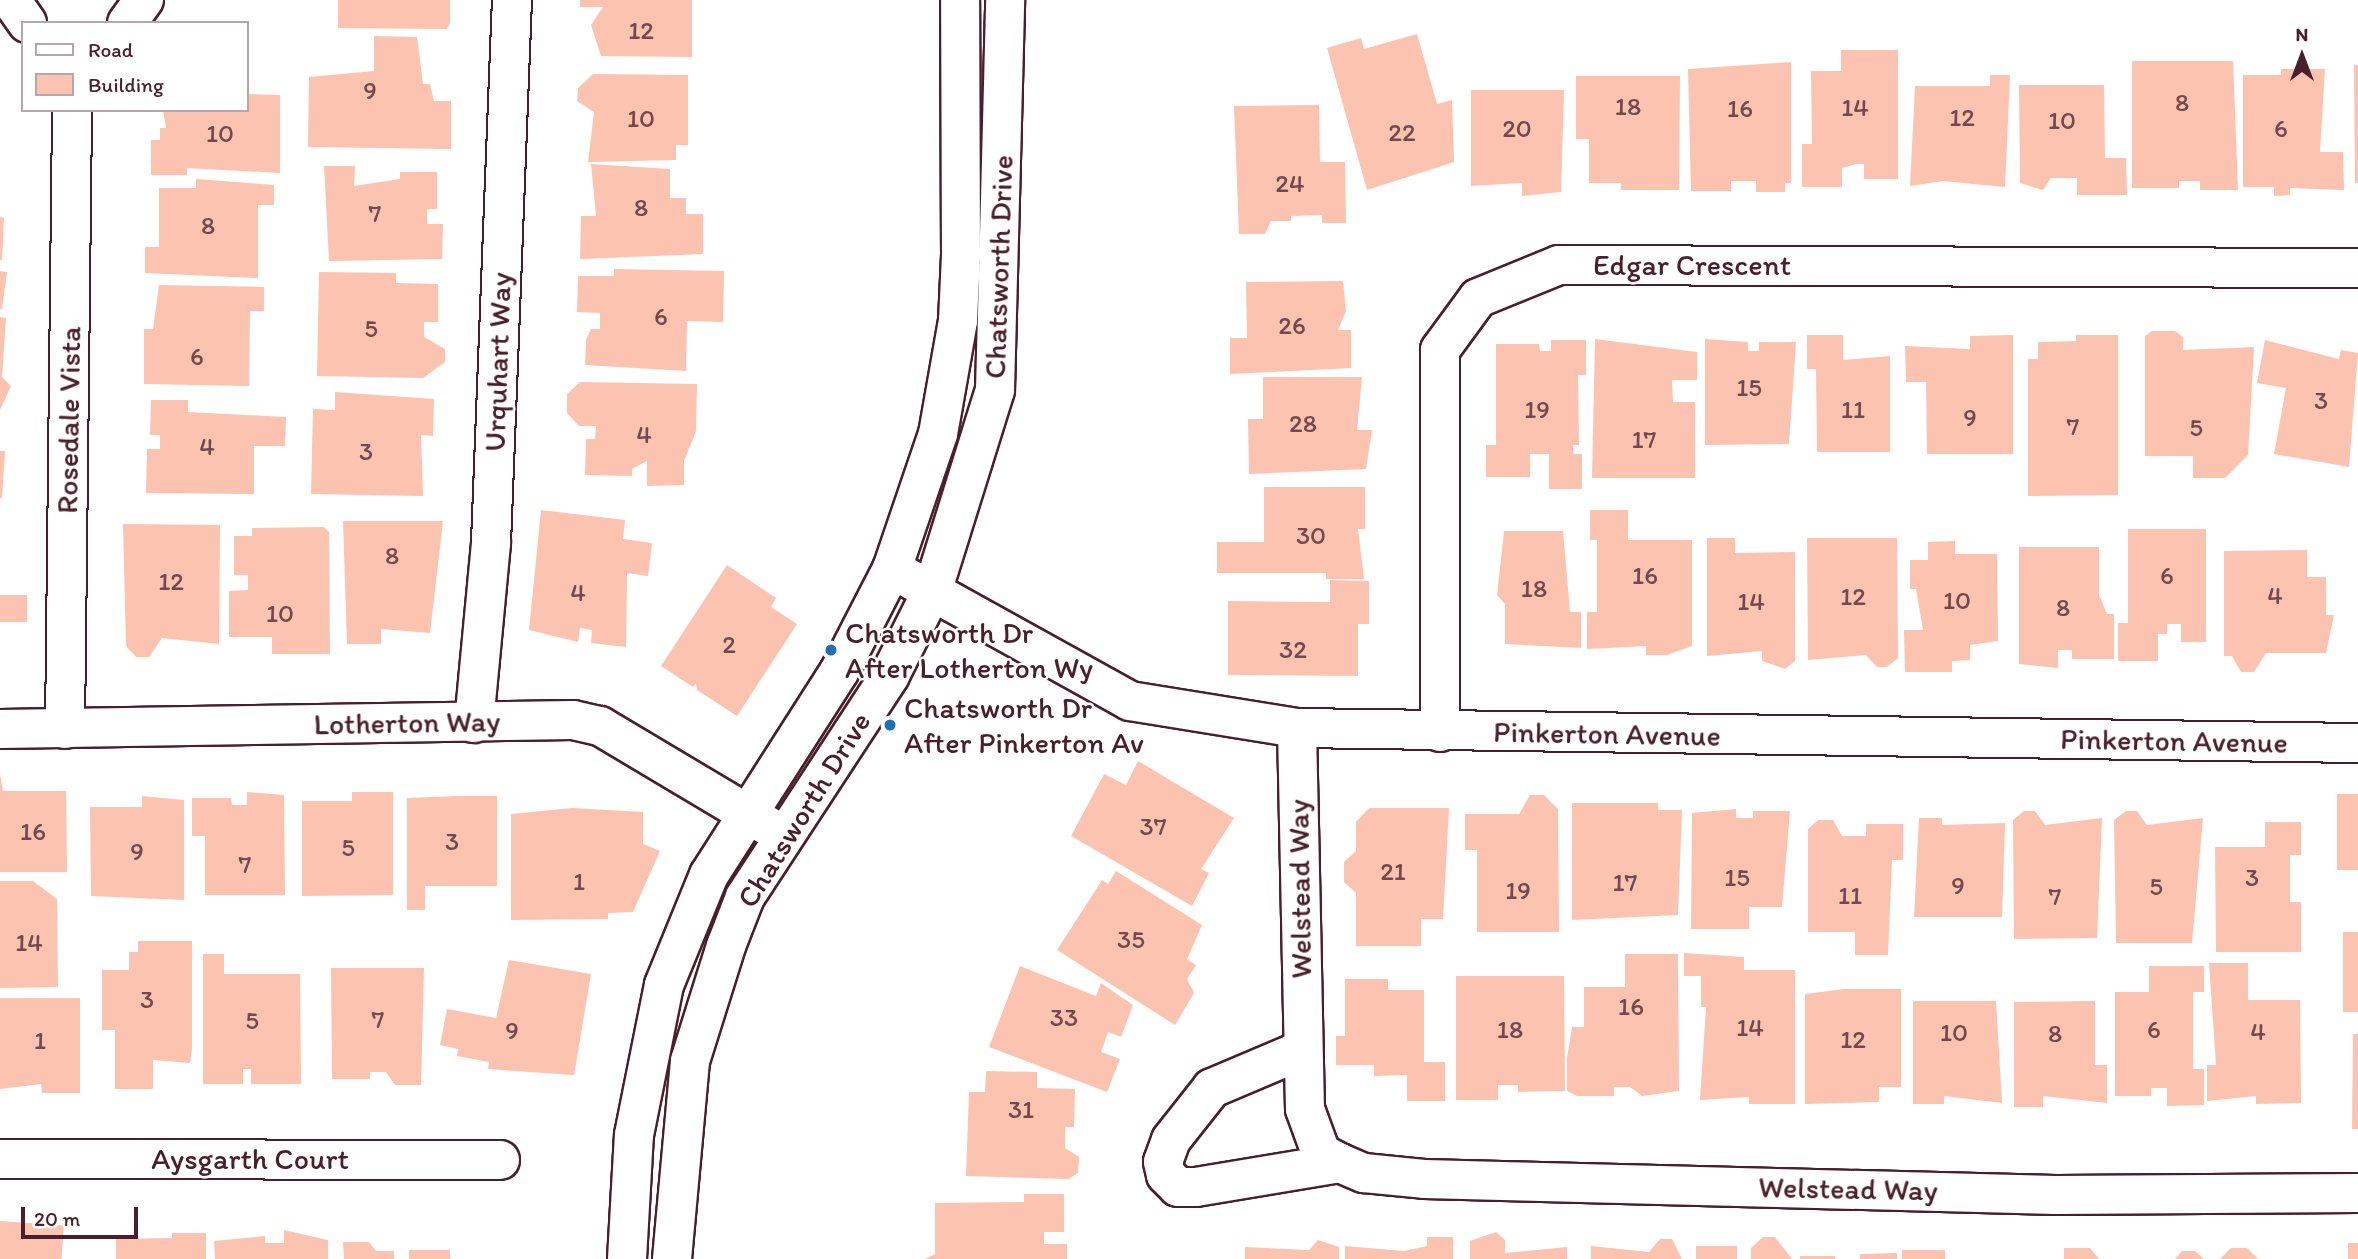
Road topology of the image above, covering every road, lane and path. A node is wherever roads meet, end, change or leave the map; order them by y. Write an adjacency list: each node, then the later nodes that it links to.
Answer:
1 (11, 0): 6 (street)
2 (144, 0): 7 (street)
3 (512, 0): 12 (street, Urquhart Way)
4 (960, 0): 10 (street, Chatsworth Drive)
5 (1005, 0): 11 (street, Chatsworth Drive)
6 (26, 21)
7 (128, 21)
8 (72, 112): 14 (street, Rosedale Vista)
9 (2358, 268): 16 (street, Edgar Crescent)
10 (892, 569): 11 (street, Pinkerton Avenue); 18 (street, Chatsworth Drive)
11 (933, 589): 15 (street, Pinkerton Avenue); 19 (street, Chatsworth Drive)
12 (474, 723): 14 (street, Lotherton Way); 18 (street, Lotherton Way)
13 (0, 729): 14 (street, Lotherton Way)
14 (65, 729)
15 (1297, 729): 16 (street, Pinkerton Avenue); 20 (street, Welstead Way)
16 (1440, 732): 17 (street, Pinkerton Avenue)
17 (2358, 743)
18 (746, 812): 19 (street, Lotherton Way); 25 (street, Chatsworth Drive)
19 (783, 835): 26 (street, Chatsworth Drive)
20 (1302, 1050): 23 (street, Welstead Way); 23 (street, Welstead Way)
21 (0, 1159): 22 (street, Aysgarth Court)
22 (500, 1160)
23 (1340, 1163): 24 (street, Welstead Way)
24 (2358, 1193)
25 (627, 1259)
26 (673, 1259)

